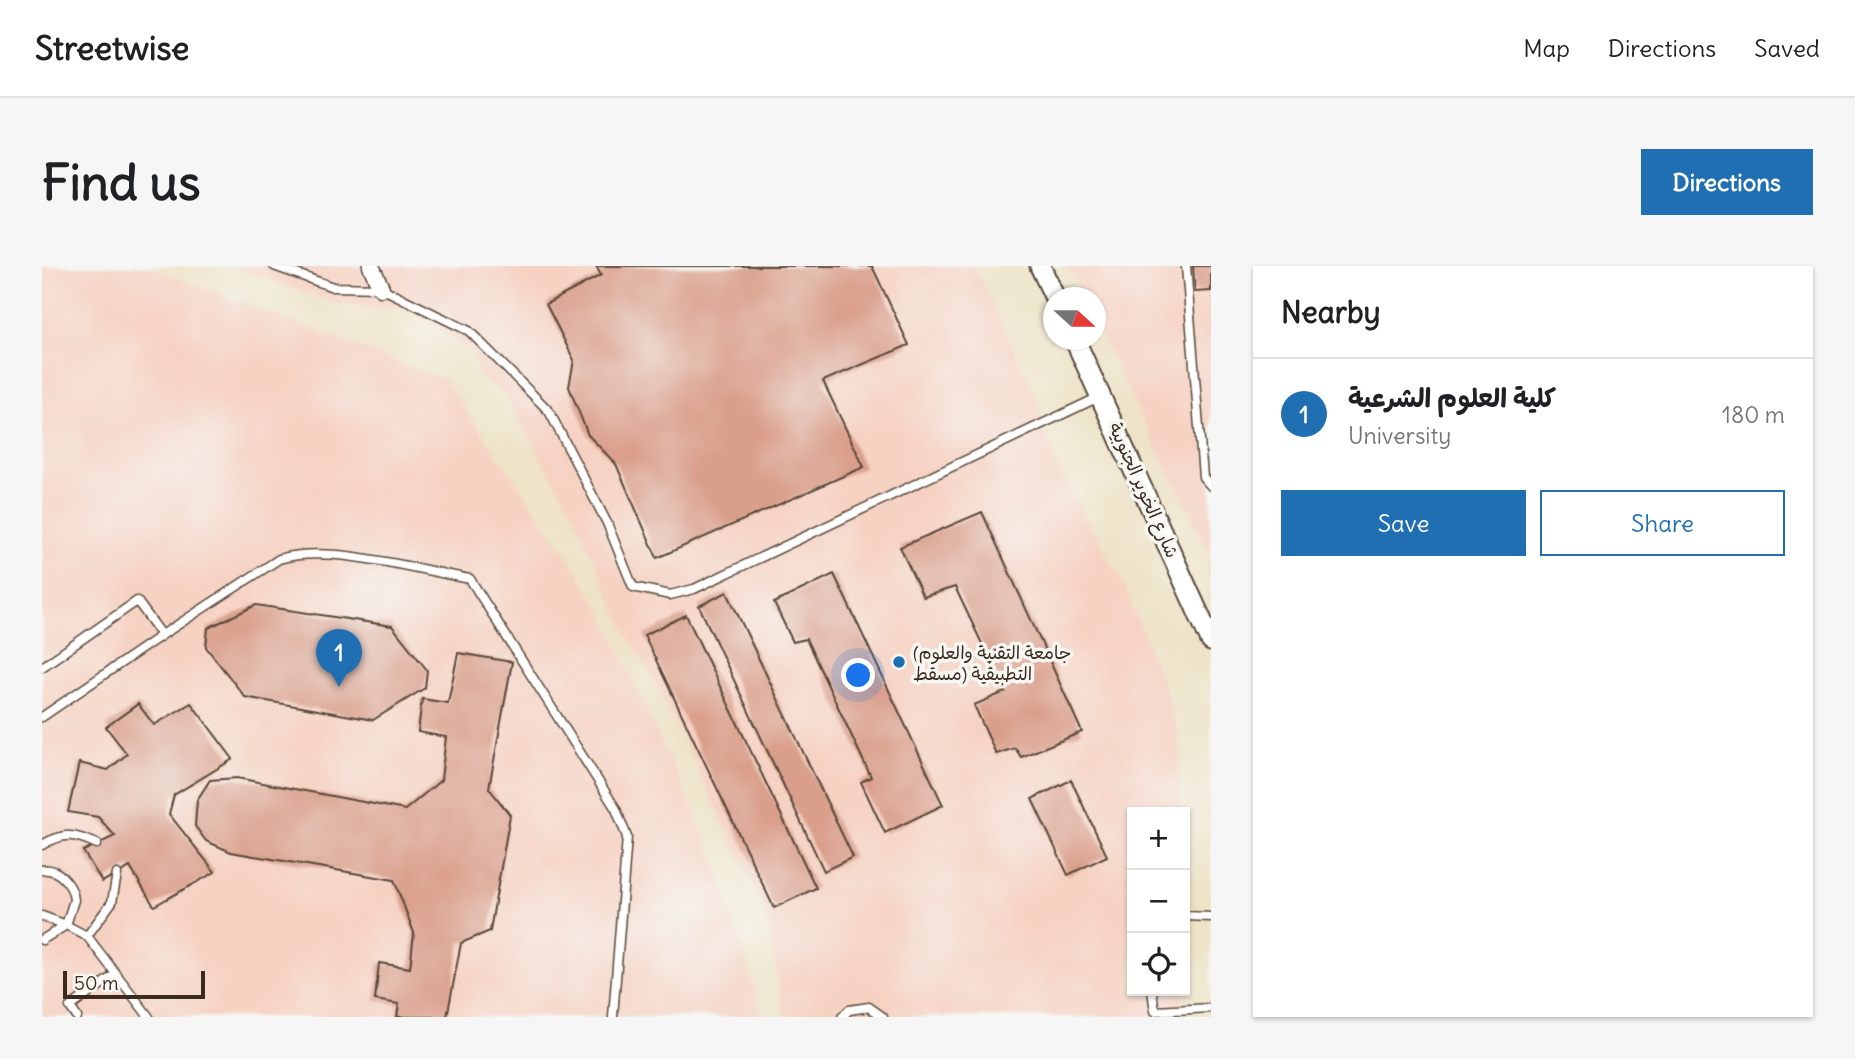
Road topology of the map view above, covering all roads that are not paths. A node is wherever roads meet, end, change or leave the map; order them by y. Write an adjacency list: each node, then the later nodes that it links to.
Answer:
1 (274, 266): 6 (lane)
2 (371, 266): 6 (street)
3 (1040, 266): 5 (street)
4 (1186, 266): 9 (lane)
5 (1050, 287)
6 (381, 288): 8 (lane)
7 (1080, 350): 8 (street, شارع الخوير الجنوبية)
8 (1102, 396): 11 (street, شارع الخوير الجنوبية)
9 (1211, 486)
10 (162, 635): 12 (lane); 13 (lane); 30 (lane)
11 (1211, 641)
12 (42, 667)
13 (42, 717)
14 (97, 844): 15 (lane)
15 (42, 845)
16 (42, 870): 21 (lane)
17 (117, 874): 22 (lane)
18 (42, 916): 21 (lane)
19 (1190, 916): 20 (lane)
20 (1211, 917)
21 (66, 925): 22 (lane); 23 (lane)
22 (87, 936): 24 (lane)
23 (42, 940)
24 (117, 974): 28 (lane); 29 (lane)
25 (1153, 996): 27 (lane)
26 (1211, 1008): 27 (lane)
27 (1155, 1014)
28 (77, 1017)
29 (149, 1017)
30 (613, 1017)
31 (842, 1017): 32 (lane)
32 (883, 1017)

